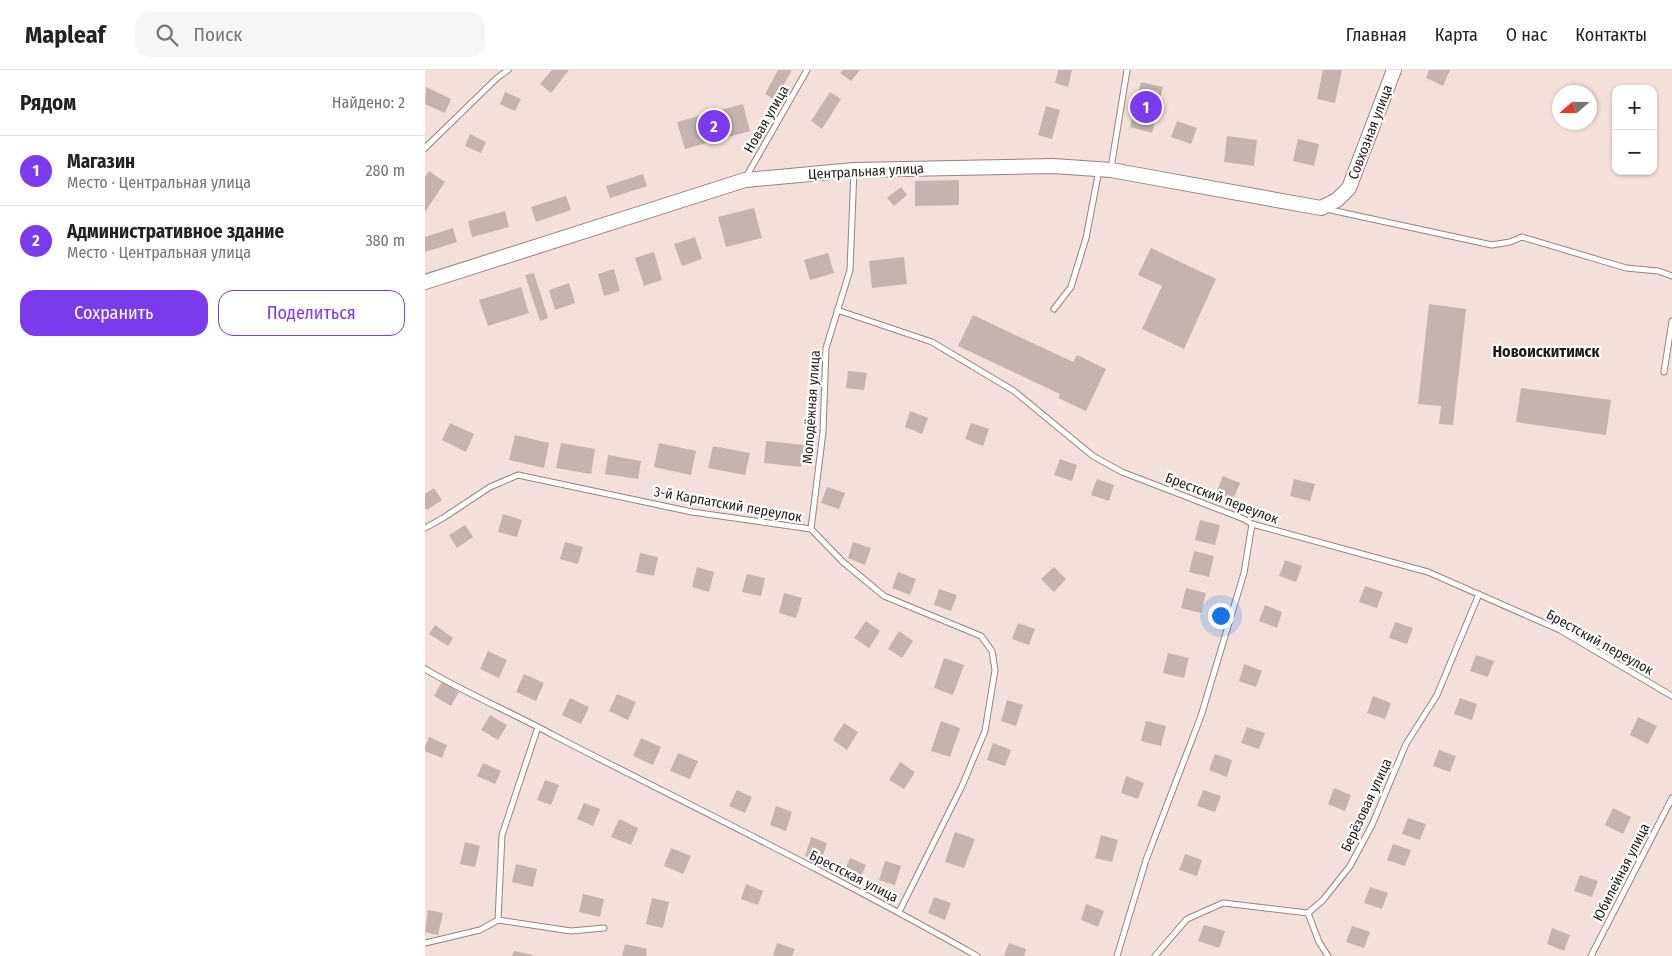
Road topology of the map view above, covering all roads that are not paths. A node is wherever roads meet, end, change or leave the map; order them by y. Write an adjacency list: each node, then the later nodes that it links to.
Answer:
1 (508, 70): 5 (lane)
2 (807, 70): 8 (lane, Новая улица)
3 (1127, 70): 7 (lane)
4 (1394, 70): 9 (street, Совхозная улица)
5 (425, 148)
6 (854, 170): 7 (street, Центральная улица); 8 (street, Центральная улица); 13 (lane, Молодёжная улица)
7 (1105, 170): 9 (street, Центральная улица); 12 (lane)
8 (745, 180): 11 (street, Центральная улица)
9 (1321, 208): 10 (lane)
10 (1672, 276)
11 (425, 282)
12 (1054, 309)
13 (837, 310): 16 (lane, Брестский переулок); 18 (lane, Молодёжная улица)
14 (1672, 321): 15 (lane)
15 (1664, 372)
16 (1252, 524): 19 (lane, Брестский переулок); 30 (lane)
17 (425, 528): 18 (lane, 3-й Карпатский переулок)
18 (811, 530): 24 (lane, 3-й Карпатский переулок)
19 (1479, 594): 21 (lane, Брестский переулок); 25 (lane, Берёзовая улица)
20 (425, 669): 22 (lane)
21 (1672, 696)
22 (538, 727): 24 (lane, Брестская улица); 26 (lane)
23 (1672, 798): 33 (lane, Юбилейная улица)
24 (899, 912): 29 (lane, Брестская улица)
25 (1308, 913): 31 (lane); 32 (lane)
26 (499, 920): 27 (lane); 28 (lane)
27 (604, 928)
28 (425, 943)
29 (977, 956)
30 (1117, 956)
31 (1155, 956)
32 (1328, 956)
33 (1591, 956)

